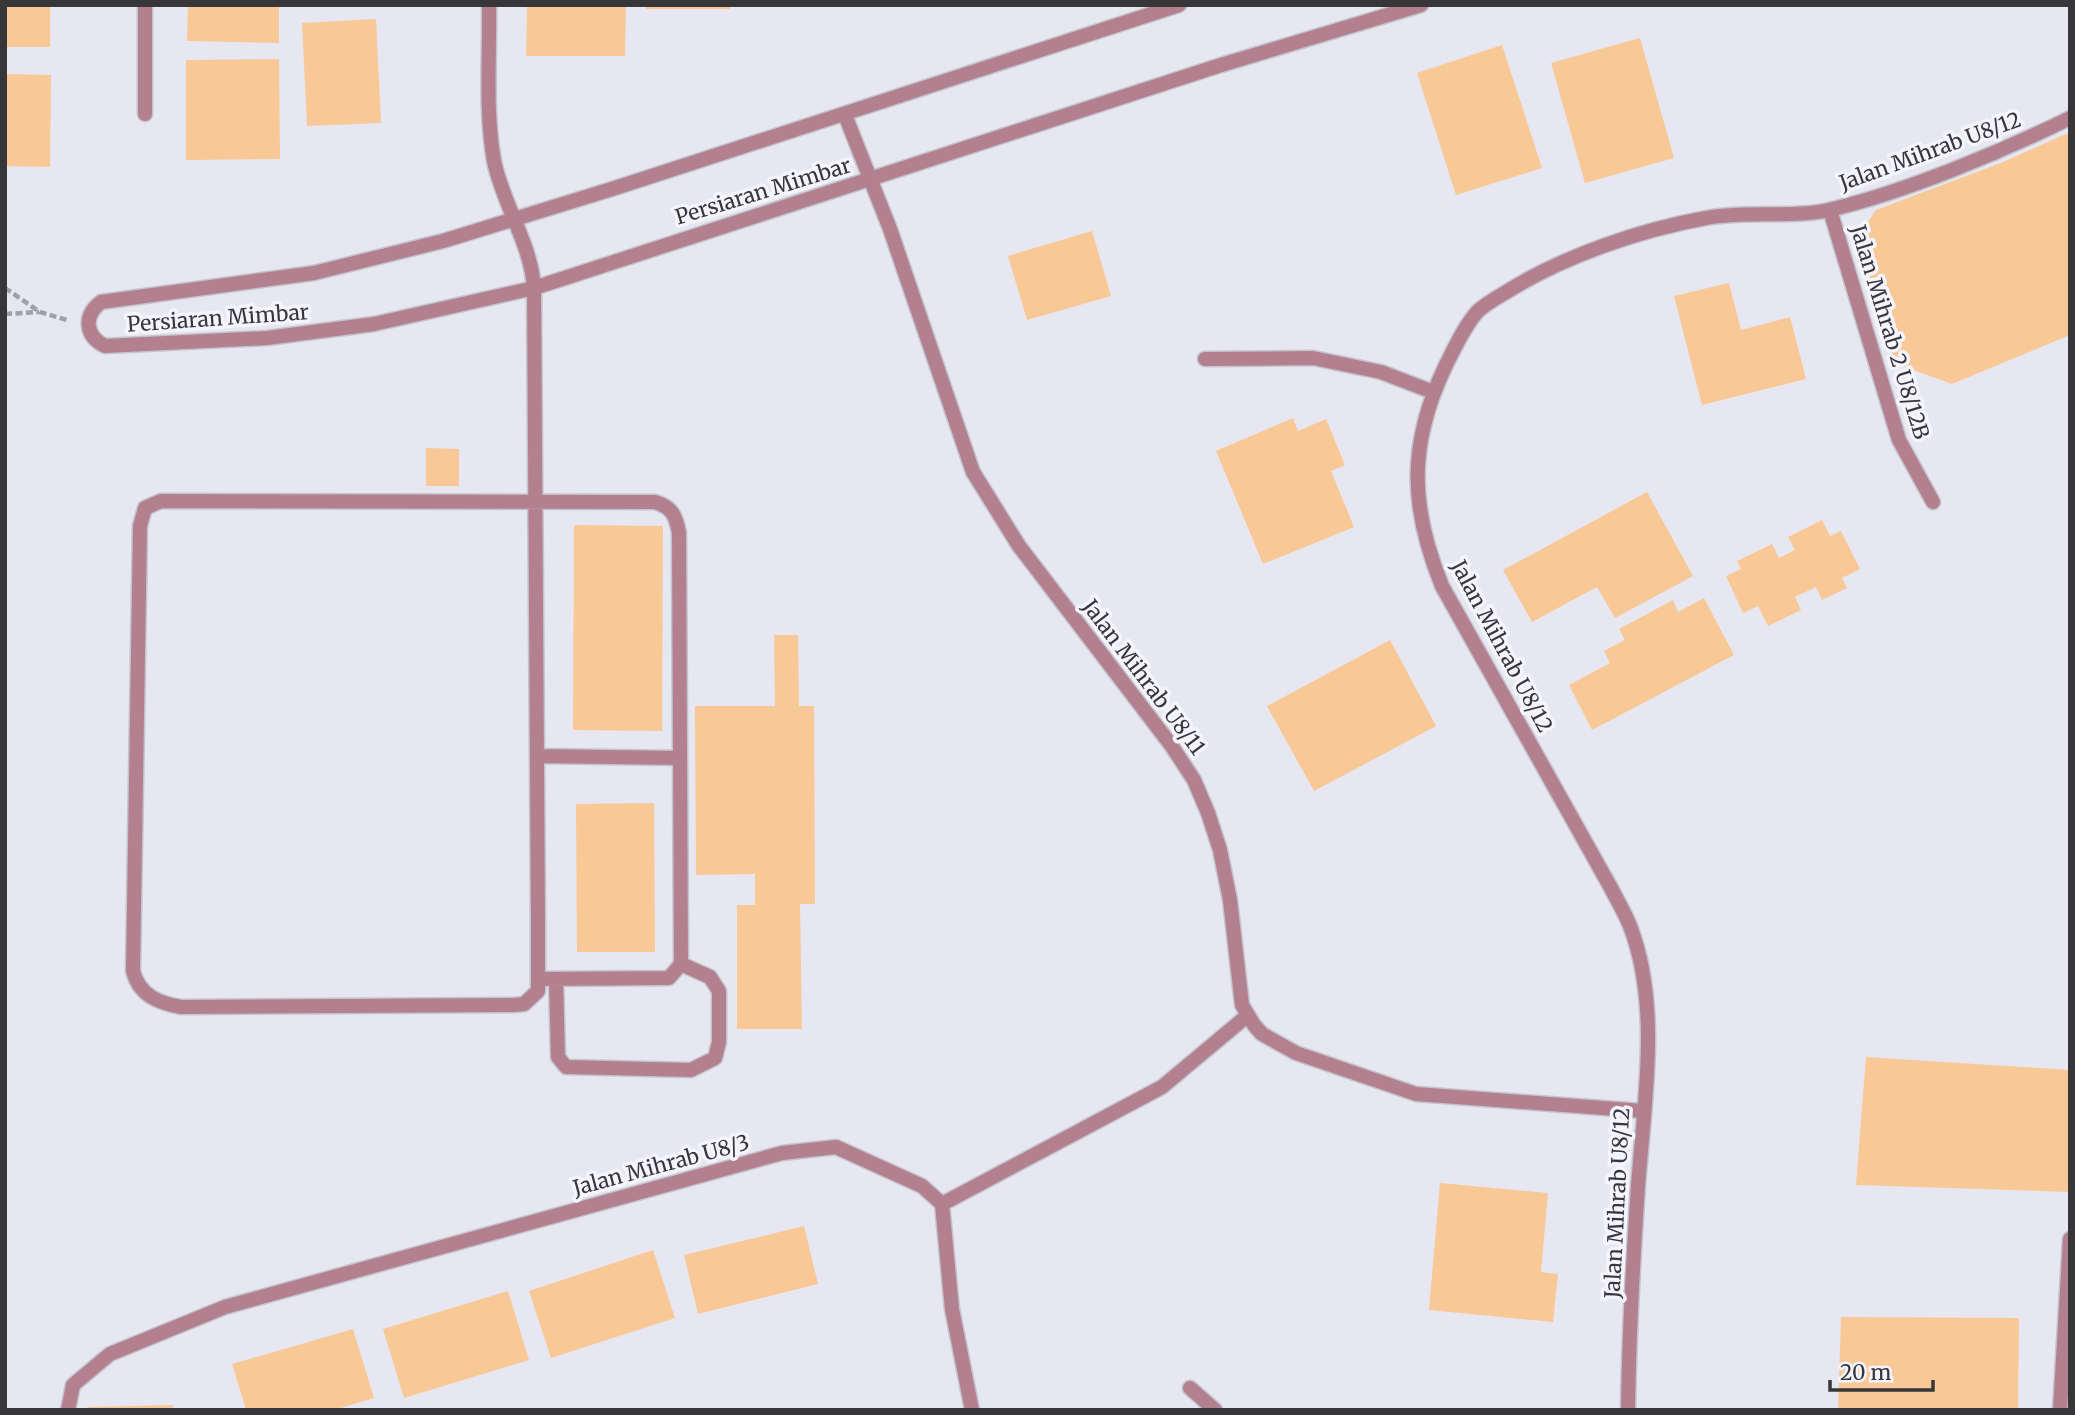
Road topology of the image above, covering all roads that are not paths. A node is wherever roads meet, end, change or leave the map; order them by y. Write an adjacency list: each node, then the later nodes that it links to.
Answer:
1 (145, 5): 5 (street)
2 (489, 5): 10 (street)
3 (1179, 5): 6 (street, Persiaran Mimbar)
4 (1421, 5): 8 (street, Persiaran Mimbar)
5 (145, 114)
6 (845, 114): 8 (street, Jalan Mihrab U8/11); 10 (street, Persiaran Mimbar)
7 (2070, 118): 9 (street, Jalan Mihrab U8/12)
8 (872, 179): 11 (street, Persiaran Mimbar); 21 (street, Jalan Mihrab U8/11)
9 (1830, 210): 13 (street, Jalan Mihrab U8/12); 15 (street, Jalan Mihrab 2 U8/12B)
10 (512, 218): 11 (street); 11 (street, Persiaran Mimbar)
11 (534, 288): 14 (street)
12 (1205, 359): 13 (street)
13 (1433, 392): 22 (street, Jalan Mihrab U8/12)
14 (536, 501): 16 (street); 17 (street); 19 (street)
15 (1933, 502)
16 (537, 755): 17 (street); 19 (street)
17 (680, 758): 18 (street)
18 (681, 964): 20 (street); 20 (street)
19 (539, 979): 20 (street)
20 (556, 979)
21 (1247, 1016): 22 (street); 23 (street)
22 (1643, 1111): 29 (street, Jalan Mihrab U8/12)
23 (942, 1204): 26 (street, Jalan Mihrab U8/3); 27 (street)
24 (2070, 1239): 30 (street)
25 (1190, 1388): 28 (street)
26 (68, 1410)
27 (972, 1410)
28 (1215, 1410)
29 (1628, 1410)
30 (2060, 1410)

